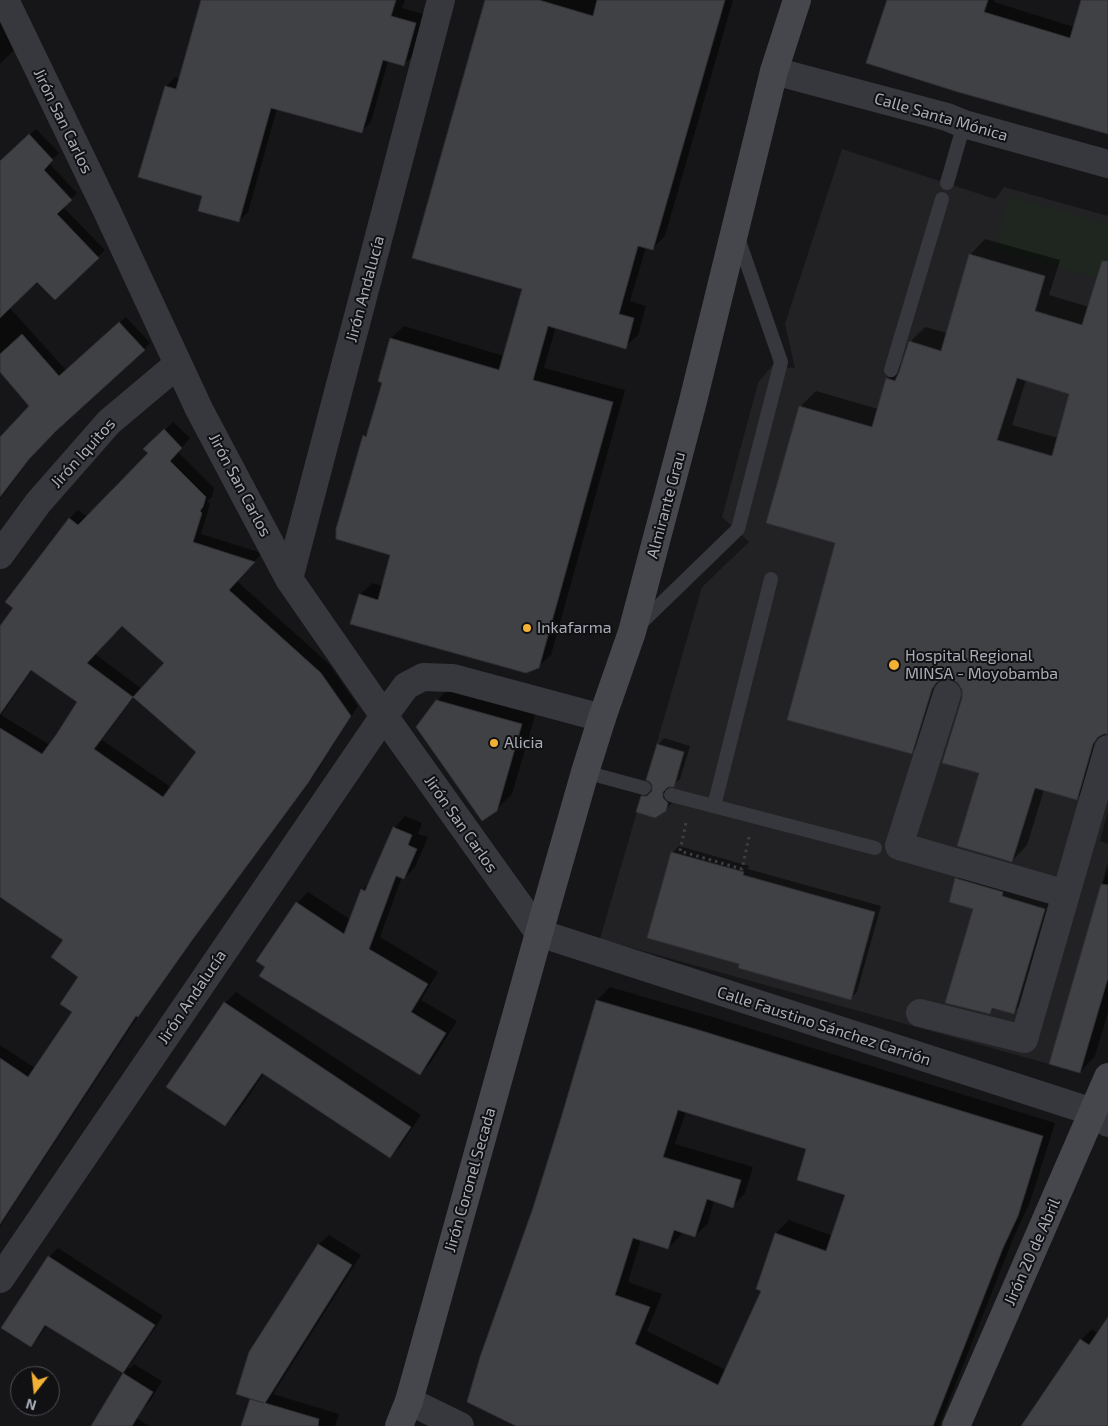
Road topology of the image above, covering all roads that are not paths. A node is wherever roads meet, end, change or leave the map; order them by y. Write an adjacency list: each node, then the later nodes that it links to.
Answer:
1 (5, 0): 10 (street, Jirón San Carlos)
2 (441, 0): 13 (street, Jirón Andalucía)
3 (797, 0): 4 (main road, Almirante Grau)
4 (774, 71): 5 (street, Calle Santa Mónica); 9 (main road, Almirante Grau)
5 (964, 124): 6 (street, Calle Santa Mónica); 7 (lane)
6 (1108, 164)
7 (947, 183)
8 (942, 199): 11 (lane)
9 (735, 230): 15 (main road, Almirante Grau); 15 (lane)
10 (178, 364): 12 (street, Jirón Iquitos); 13 (street, Jirón San Carlos)
11 (891, 370)
12 (0, 554)
13 (289, 579): 17 (street, Jirón San Carlos)
14 (771, 579): 23 (lane)
15 (632, 632): 18 (main road, Almirante Grau)
16 (947, 694): 25 (street)
17 (384, 716): 18 (street, Jirón Andalucía); 26 (street, Jirón San Carlos); 30 (street, Jirón Andalucía)
18 (602, 718): 20 (main road, Almirante Grau)
19 (1108, 749): 25 (street)
20 (585, 772): 21 (lane); 26 (main road, Almirante Grau)
21 (644, 788)
22 (671, 795): 23 (lane)
23 (714, 806): 24 (lane)
24 (875, 848)
25 (1066, 894): 27 (street)
26 (538, 934): 29 (street, Calle Faustino Sánchez Carrión); 31 (main road, Jirón Coronel Secada)
27 (920, 1013)
28 (1108, 1078): 29 (main road, Jirón 20 de Abril)
29 (1100, 1117): 34 (main road, Jirón 20 de Abril)
30 (0, 1279)
31 (409, 1401): 32 (main road, Jirón Coronel Secada); 33 (street)
32 (399, 1426)
33 (460, 1426)
34 (956, 1426)

